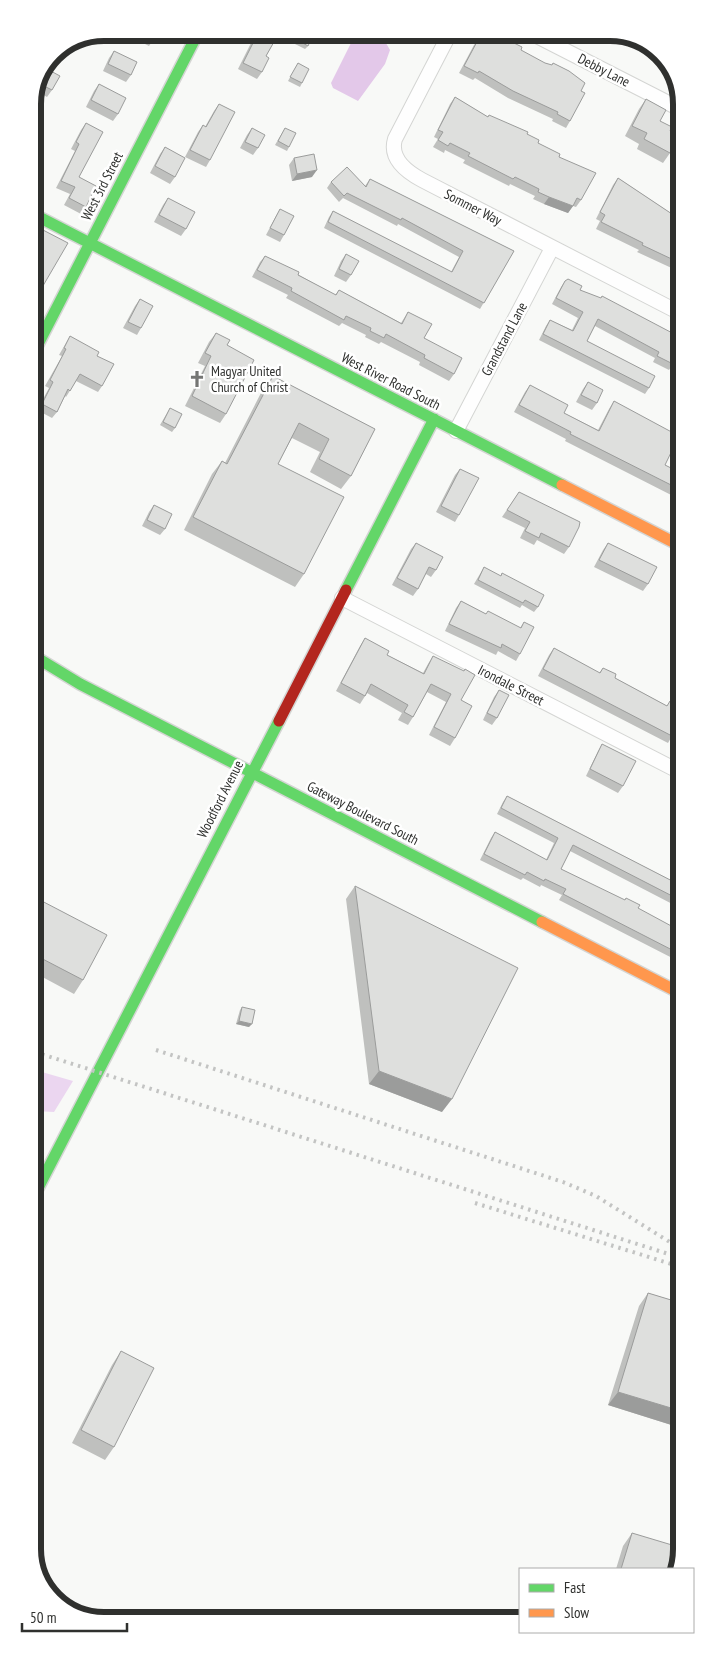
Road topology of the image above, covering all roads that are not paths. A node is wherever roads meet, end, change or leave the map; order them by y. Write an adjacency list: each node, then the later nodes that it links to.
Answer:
1 (193, 41): 6 (main road, West 3rd Street)
2 (446, 41): 7 (street, Sommer Way)
3 (547, 41): 4 (street, Debby Lane)
4 (673, 105)
5 (41, 218): 6 (main road, West River Road South)
6 (90, 243): 9 (main road, West 3rd Street); 10 (main road, West River Road South)
7 (552, 248): 8 (street, Sommer Way); 11 (street, Grandstand Lane)
8 (673, 309)
9 (41, 338)
10 (434, 420): 11 (main road, West River Road South); 13 (main road, Woodford Avenue)
11 (456, 431): 12 (main road, West River Road South)
12 (673, 543)
13 (342, 598): 15 (street, Irondale Street); 16 (main road, Woodford Avenue)
14 (41, 660): 16 (main road, Gateway Boulevard South)
15 (673, 768)
16 (251, 772): 17 (main road, Gateway Boulevard South); 18 (main road, Woodford Avenue)
17 (673, 989)
18 (41, 1182)

